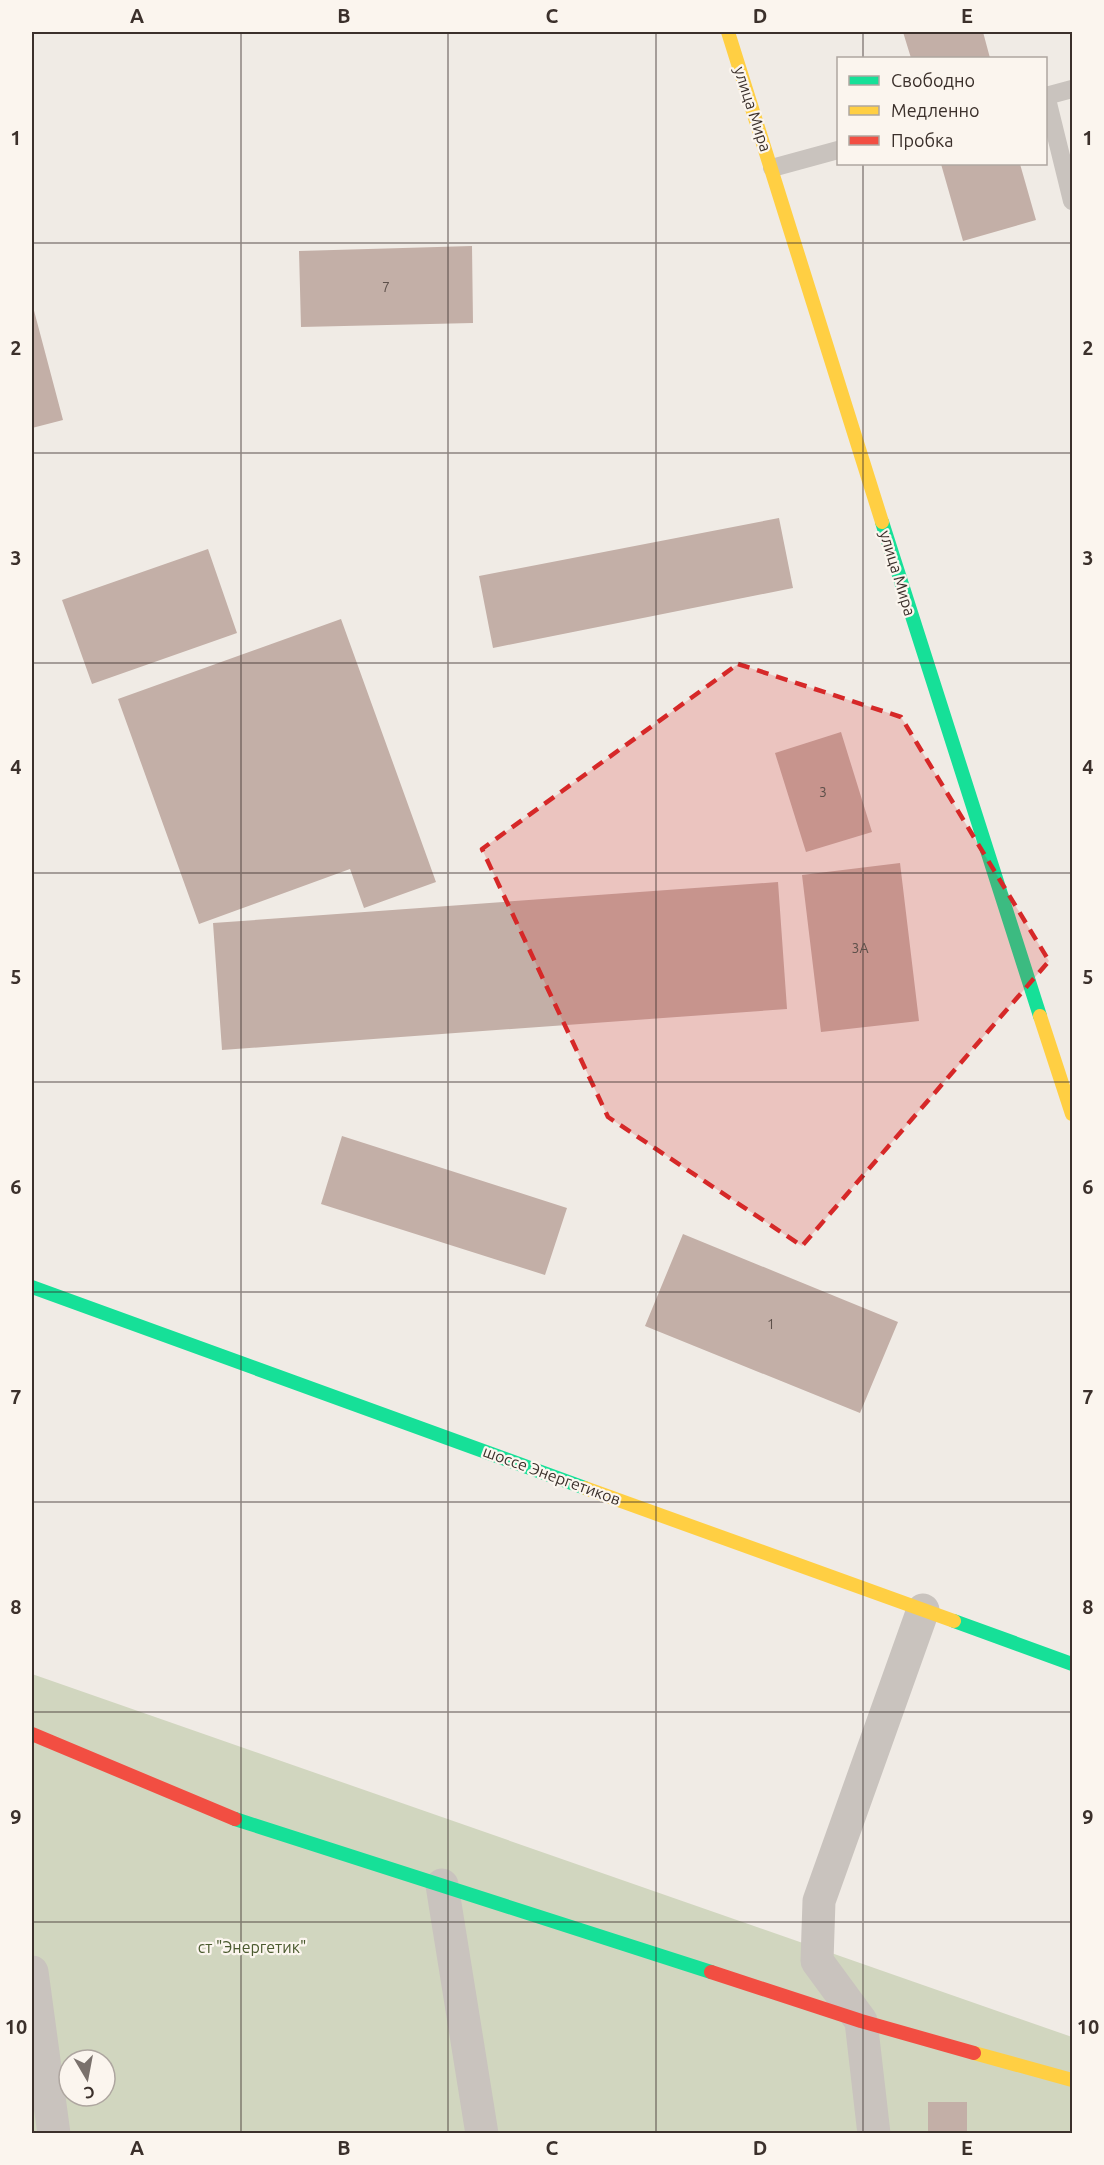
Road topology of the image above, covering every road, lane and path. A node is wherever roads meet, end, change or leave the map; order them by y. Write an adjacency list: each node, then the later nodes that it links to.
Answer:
1 (728, 32): 6 (street, улица Мира)
2 (1072, 89): 3 (lane)
3 (1047, 95)
4 (1047, 99): 7 (lane)
5 (837, 150): 6 (lane)
6 (772, 168): 8 (street, улица Мира)
7 (1072, 201)
8 (1072, 1114)
9 (32, 1287): 10 (street, шоссе Энергетиков)
10 (923, 1610): 11 (street, шоссе Энергетиков); 15 (street)
11 (1072, 1664)
12 (32, 1734): 13 (street)
13 (442, 1885): 15 (street); 18 (street)
14 (32, 1972): 17 (street)
15 (861, 2020): 16 (street); 19 (street)
16 (1072, 2080)
17 (54, 2133)
18 (482, 2133)
19 (874, 2133)

